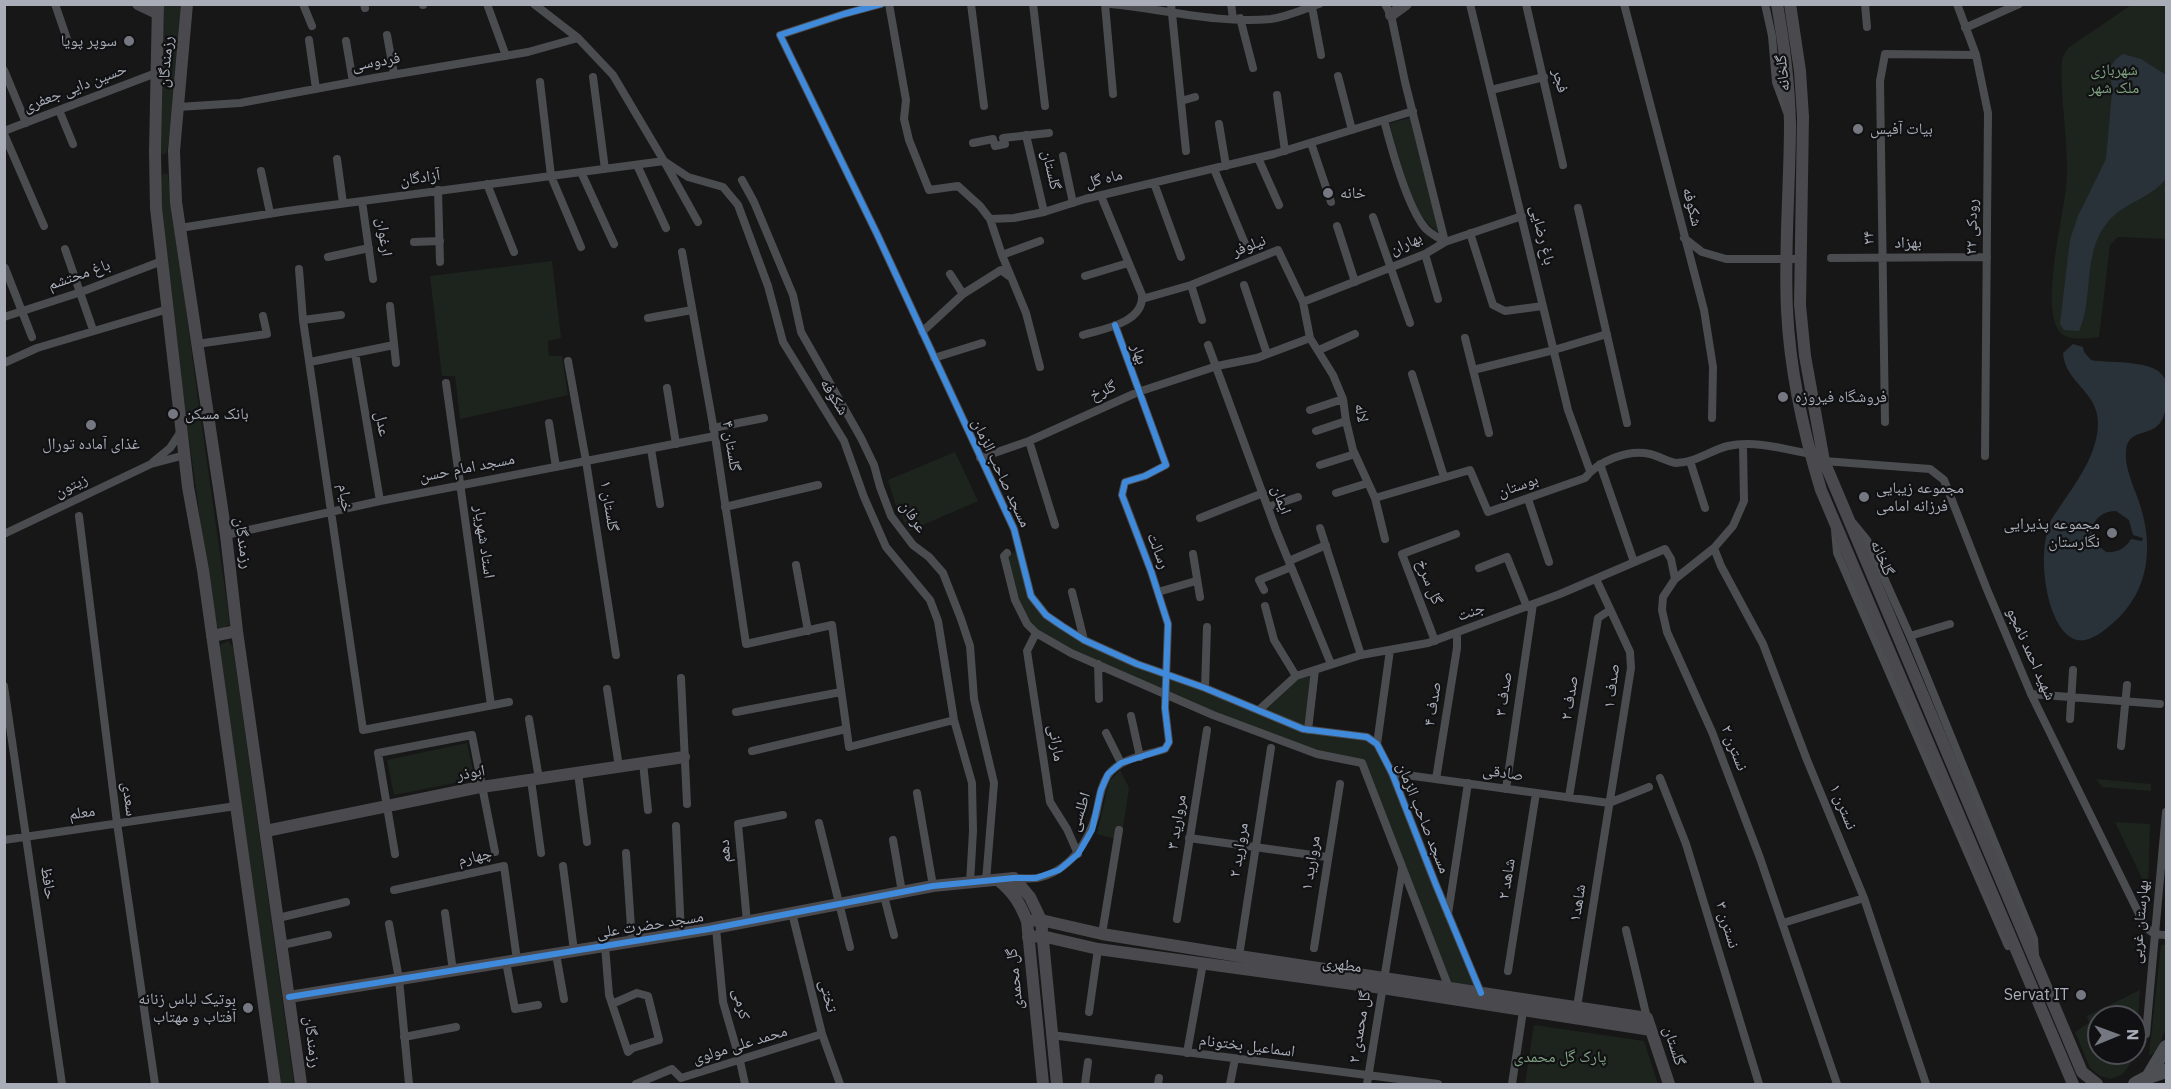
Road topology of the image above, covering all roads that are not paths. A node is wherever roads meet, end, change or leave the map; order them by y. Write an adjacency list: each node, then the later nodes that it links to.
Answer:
1 (55, 4): 36 (street)
2 (138, 4): 27 (main road)
3 (187, 4): 59 (main road, رزمندگان)
4 (303, 4): 31 (street)
5 (487, 4): 41 (street)
6 (534, 4): 35 (street, شکوفه)
7 (881, 4): 162 (street, مسجد صاحب الزمان)
8 (889, 4): 102 (street)
9 (970, 4): 57 (street)
10 (1033, 4): 58 (street)
11 (1105, 4): 53 (street)
12 (1111, 4): 24 (street)
13 (1231, 4): 30 (street)
14 (1406, 4): 29 (main road)
15 (1470, 4): 52 (street, باغ رضایی)
16 (1526, 4): 48 (street, فجر)
17 (1624, 4): 109 (street, شکوفه)
18 (1766, 4): 63 (street)
19 (1777, 4): 63 (main road, گلخانه)
20 (1790, 4): 129 (main road, گلخانه)
21 (1865, 4): 32 (street)
22 (1957, 4): 33 (street, رودکی ۲۲)
23 (2019, 4): 33 (street)
24 (1131, 5): 28 (street)
25 (1316, 6): 26 (street); 39 (street)
26 (1302, 7): 30 (street)
27 (158, 9): 44 (main road, رزمندگان)
28 (1171, 9): 30 (street); 56 (street)
29 (1388, 10): 61 (street)
30 (1236, 18): 42 (street)
31 (312, 26)
32 (1867, 27)
33 (1965, 28): 40 (street, رودکی ۲۲)
34 (387, 35): 45 (street)
35 (578, 38): 41 (street, فردوسی); 78 (street, شکوفه)
36 (67, 39)
37 (309, 40): 51 (street)
38 (346, 41): 49 (street)
39 (1322, 55)
40 (1976, 55): 123 (street, رودکی ۲۲); 127 (street, ۲۴)
41 (506, 56): 45 (street, فردوسی)
42 (1253, 68)
43 (4, 70): 64 (street)
44 (156, 73): 60 (street, حسین دایی جعفری); 130 (main road, رزمندگان)
45 (394, 74): 49 (street, فردوسی)
46 (1338, 76): 66 (street)
47 (593, 77): 82 (street)
48 (1544, 77): 52 (street); 80 (street, فجر)
49 (353, 82): 51 (street, فردوسی)
50 (540, 82): 86 (street)
51 (316, 88): 59 (street, فردوسی)
52 (1491, 90): 100 (street, باغ رضایی)
53 (1113, 94)
54 (1277, 95): 74 (street)
55 (1195, 97): 56 (street)
56 (1181, 101): 73 (street)
57 (984, 106)
58 (1045, 106)
59 (178, 107): 106 (main road, رزمندگان)
60 (59, 110): 64 (street, حسین دایی جعفری); 72 (street)
61 (1413, 111): 62 (street, ماه گل); 113 (street)
62 (1384, 120): 66 (street, ماه گل); 113 (street)
63 (1790, 121): 128 (main road, گلخانه)
64 (26, 123): 67 (street, حسین دایی جعفری)
65 (1219, 124): 81 (street)
66 (1352, 130): 71 (street, ماه گل)
67 (4, 132): 104 (street)
68 (1049, 133): 69 (street)
69 (1026, 135): 70 (street); 98 (street, گلستان)
70 (973, 143)
71 (1311, 143): 74 (street, ماه گل); 93 (street)
72 (73, 144)
73 (1185, 151)
74 (1285, 151): 76 (street, ماه گل)
75 (1063, 156): 95 (street)
76 (1258, 158): 81 (street, ماه گل); 96 (street)
77 (337, 159): 94 (street)
78 (664, 161): 79 (street, آزادگان); 103 (street); 300 (street, شکوفه)
79 (637, 165): 82 (street, آزادگان); 107 (street)
80 (1563, 165)
81 (1226, 166): 83 (street, ماه گل)
82 (605, 169): 85 (street, آزادگان)
83 (1214, 169): 88 (street, ماه گل); 115 (street)
84 (261, 171): 99 (street)
85 (581, 172): 86 (street, آزادگان); 114 (street)
86 (551, 176): 89 (street, آزادگان); 116 (street)
87 (742, 180): 354 (street, عرفان)
88 (1154, 183): 91 (street, ماه گل); 125 (street)
89 (487, 184): 90 (street, آزادگان); 119 (street)
90 (438, 190): 92 (street, آزادگان); 110 (street)
91 (1101, 195): 95 (street, ماه گل); 132 (street)
92 (362, 201): 94 (street, آزادگان); 117 (street, ارغوان)
93 (1331, 202)
94 (344, 203): 99 (street, آزادگان)
95 (1073, 203): 98 (street, ماه گل)
96 (1279, 205)
97 (1578, 208): 164 (street)
98 (1044, 212): 102 (street, ماه گل)
99 (270, 213): 106 (street, آزادگان)
100 (1522, 216): 108 (street, بهاران); 149 (street, باغ رضایی)
101 (1373, 217): 134 (street)
102 (990, 219): 121 (street)
103 (698, 222)
104 (44, 226)
105 (1337, 226): 140 (street)
106 (180, 228): 170 (main road, رزمندگان)
107 (666, 228)
108 (1470, 233): 113 (street, بهاران); 149 (street)
109 (1684, 238): 128 (street); 192 (street, شکوفه)
110 (440, 241): 112 (street); 131 (street)
111 (1040, 241): 121 (street)
112 (414, 242)
113 (1445, 242): 122 (street, بهاران)
114 (614, 244)
115 (1246, 246)
116 (581, 247)
117 (369, 248): 124 (street); 139 (street, ارغوان)
118 (64, 249): 143 (street)
119 (514, 252)
120 (682, 252): 152 (street, گلستان ۴)
121 (1002, 255): 138 (street)
122 (1425, 255): 134 (street, بهاران); 146 (street)
123 (1987, 256): 127 (street, بهزاد); 208 (street, رودکی ۲۲)
124 (328, 257)
125 (1181, 257)
126 (1831, 258): 127 (street, بهزاد)
127 (1884, 258): 194 (street, ۲۴)
128 (1787, 259): 129 (street); 206 (main road, گلخانه)
129 (1800, 259): 212 (main road, گلخانه)
130 (162, 261): 143 (street, باغ محتشم); 150 (main road, رزمندگان)
131 (440, 262)
132 (1128, 263): 137 (street); 145 (street)
133 (5, 268): 151 (street)
134 (1391, 268): 140 (street, بهاران); 159 (street)
135 (299, 269): 158 (street, خیام)
136 (950, 274): 144 (street)
137 (1085, 276)
138 (1011, 277): 144 (street); 183 (street)
139 (373, 279)
140 (1355, 282): 147 (street, بهاران)
141 (1191, 285): 145 (street, نیلوفر); 147 (street, نیلوفر); 157 (street)
142 (1244, 285): 176 (street)
143 (81, 291): 151 (street, باغ محتشم); 161 (street)
144 (963, 294): 162 (street)
145 (1142, 299): 160 (street)
146 (1438, 299)
147 (1303, 302): 167 (street, نیلوفر)
148 (390, 306): 171 (street)
149 (1544, 306): 174 (street, باغ رضایی)
150 (168, 309): 180 (street); 197 (main road, رزمندگان)
151 (22, 310): 155 (street, باغ محتشم); 166 (street)
152 (692, 310): 156 (street); 199 (street, گلستان ۴)
153 (341, 315): 158 (street)
154 (263, 316): 170 (street)
155 (4, 317)
156 (648, 318)
157 (1202, 320)
158 (303, 321): 179 (street, خیام)
159 (1410, 323)
160 (1115, 325): 165 (street); 188 (street, بهار)
161 (93, 327)
162 (922, 332): 177 (street, مسجد صاحب الزمان)
163 (1355, 334): 173 (street)
164 (1607, 334): 174 (street); 196 (street)
165 (1083, 336)
166 (32, 337)
167 (1310, 338): 173 (street, لاله); 176 (street, گلرخ)
168 (1465, 338): 184 (street)
169 (982, 343): 177 (street)
170 (197, 344): 241 (main road, رزمندگان)
171 (394, 345): 175 (street); 181 (street)
172 (1208, 345): 182 (street, ایمان)
173 (1319, 350): 189 (street, لاله)
174 (1554, 350): 184 (street); 218 (street, باغ رضایی)
175 (355, 353): 179 (street); 228 (street, عدل)
176 (1267, 354): 182 (street, گلرخ)
177 (934, 358): 209 (street, مسجد صاحب الزمان)
178 (568, 361): 210 (street, گلستان ۱)
179 (310, 362): 233 (street, خیام)
180 (4, 363)
181 (396, 363)
182 (1217, 366): 188 (street, گلرخ); 223 (street, ایمان)
183 (1040, 367)
184 (1473, 370): 200 (street)
185 (1412, 374): 219 (street)
186 (446, 383): 221 (street, استاد شهریار)
187 (667, 388): 202 (street)
188 (1138, 392): 201 (street, گلرخ); 215 (street, بهار)
189 (1343, 399): 190 (street); 193 (street, لاله)
190 (1310, 410)
191 (764, 418): 199 (street, مسجد امام حسن)
192 (1712, 418)
193 (1346, 421): 198 (street); 205 (street, لاله)
194 (1885, 422)
195 (549, 423): 217 (street)
196 (1628, 423)
197 (182, 430): 207 (main road, رزمندگان); 213 (street)
198 (1316, 431)
199 (714, 432): 202 (street, مسجد امام حسن); 230 (street, گلستان ۴)
200 (1489, 433)
201 (1029, 441): 209 (street, گلرخ); 237 (street)
202 (676, 444): 204 (street, مسجد امام حسن)
203 (1743, 445): 206 (street); 211 (street); 244 (street, نسترن ۲)
204 (651, 449): 210 (street, مسجد امام حسن); 229 (street)
205 (1355, 454): 216 (street); 220 (street, لاله)
206 (1810, 454): 394 (main road, گلخانه)
207 (185, 455): 213 (street); 268 (main road, رزمندگان)
208 (1984, 456)
209 (980, 458): 270 (street, مسجد صاحب الزمان)
210 (586, 461): 217 (street, مسجد امام حسن); 273 (street, گلستان ۱)
211 (1690, 461): 214 (street); 232 (street)
212 (1824, 461): 234 (main road, گلخانه); 287 (street, شهید احمد نامجو)
213 (151, 464): 239 (street, زیتون)
214 (1600, 464): 218 (street); 248 (street)
215 (1166, 465): 257 (street, رسالت)
216 (1320, 465)
217 (556, 466): 221 (street, مسجد امام حسن)
218 (1590, 471): 227 (street, بوستان)
219 (1444, 477): 226 (street, بوستان); 227 (street, بوستان)
220 (1368, 483): 224 (street); 226 (street, لاله)
221 (460, 485): 228 (street, مسجد امام حسن); 294 (street, استاد شهریار)
222 (818, 485): 230 (street)
223 (1263, 493): 231 (street, ایمان); 236 (street)
224 (1336, 494)
225 (1298, 497): 231 (street)
226 (1375, 498): 242 (street, لاله)
227 (1528, 499): 247 (street)
228 (380, 501): 233 (street, مسجد امام حسن)
229 (660, 504)
230 (725, 507): 264 (street, گلستان ۴)
231 (1268, 507): 249 (street, ایمان)
232 (1705, 508)
233 (332, 511): 241 (street, مسجد امام حسن); 294 (street, خیام)
234 (1846, 513): 269 (street); 394 (main road, گلخانه)
235 (79, 516): 335 (street, سعدی)
236 (1200, 518)
237 (1055, 525)
238 (1320, 528): 243 (street)
239 (4, 534)
240 (1456, 534): 271 (street, گل سرخ)
241 (226, 535): 265 (main road, رزمندگان)
242 (1385, 539)
243 (1326, 545): 249 (street); 274 (street)
244 (1714, 548): 253 (street, نسترن ۲); 360 (street, نسترن ۱)
245 (1007, 553): 266 (street)
246 (1192, 554): 254 (street)
247 (1549, 562)
248 (1634, 562): 252 (street, جنت); 253 (street, جنت)
249 (1290, 564): 255 (street); 276 (street, ایمان)
250 (796, 565): 264 (street)
251 (1479, 568): 259 (street)
252 (1596, 579): 259 (street, جنت); 261 (street, صدف ۱)
253 (1675, 579): 371 (street, نسترن ۲)
254 (1196, 581): 257 (street); 258 (street)
255 (1264, 590)
256 (1072, 592): 270 (street)
257 (1158, 592): 279 (street, رسالت)
258 (1200, 597)
259 (1530, 605): 267 (street, جنت); 323 (street, صدف ۳)
260 (1265, 606): 280 (street)
261 (1610, 610): 326 (street, صدف ۲); 327 (street, صدف ۱)
262 (1950, 624): 269 (street)
263 (1207, 627): 284 (street)
264 (808, 630): 286 (street)
265 (237, 631): 268 (main road); 338 (main road, رزمندگان)
266 (1036, 633): 275 (street); 349 (street, مارانی)
267 (1457, 633): 271 (street, جنت); 318 (street, صدف ۴)
268 (212, 636): 329 (main road, رزمندگان)
269 (1910, 636): 394 (street)
270 (1084, 640): 279 (street, مسجد صاحب الزمان)
271 (1435, 641): 272 (street, جنت)
272 (1390, 650): 274 (street, جنت); 305 (street)
273 (616, 655)
274 (1361, 655): 276 (street, جنت)
275 (1098, 664): 288 (street); 290 (street)
276 (1331, 664): 277 (street, جنت)
277 (1315, 670): 280 (street, جنت); 303 (street)
278 (2073, 670): 289 (street)
279 (1168, 675): 284 (street, مسجد صاحب الزمان); 288 (street)
280 (1296, 676): 295 (street, جنت)
281 (681, 678): 309 (street)
282 (2127, 685): 291 (street)
283 (4, 686): 339 (street, حافظ)
284 (1205, 688): 295 (street, مسجد صاحب الزمان)
285 (608, 689): 313 (street)
286 (841, 692): 296 (street); 301 (street)
287 (2031, 694): 289 (street); 379 (street, شهید احمد نامجو)
288 (1165, 695): 310 (street); 352 (street)
289 (2072, 697): 291 (street); 299 (street)
290 (1099, 699)
291 (2125, 701): 293 (street); 306 (street)
292 (509, 702): 294 (street)
293 (2160, 704)
294 (491, 705)
295 (1260, 710): 303 (street, مسجد صاحب الزمان)
296 (736, 712)
297 (1131, 716): 310 (street)
298 (529, 719): 317 (street)
299 (2070, 719)
300 (954, 720): 301 (street); 355 (street, شکوفه)
301 (846, 729): 308 (street)
302 (1207, 730): 340 (street, مروارید ۳)
303 (1308, 730): 305 (street, مسجد صاحب الزمان)
304 (1106, 734): 312 (street)
305 (1377, 744): 315 (street, مسجد صاحب الزمان)
306 (2121, 746)
307 (1271, 748): 344 (street, مروارید ۲)
308 (752, 752)
309 (684, 757): 311 (main road, ابوذر); 328 (street)
310 (1140, 757): 312 (street)
311 (643, 763): 313 (main road, ابوذر); 331 (street)
312 (1121, 763): 349 (street, اطلسی)
313 (619, 766): 314 (main road, ابوذر)
314 (578, 773): 317 (main road, ابوذر); 343 (street)
315 (1392, 773): 318 (street, صادقی); 365 (street, مسجد صاحب الزمان)
316 (1660, 778): 437 (street, نسترن ۳)
317 (535, 779): 322 (main road, ابوذر); 346 (street)
318 (1436, 779): 319 (street, صادقی)
319 (1468, 783): 323 (street, صادقی); 365 (street)
320 (1340, 784): 350 (street, مروارید ۱)
321 (1649, 787): 327 (street)
322 (481, 788): 330 (main road, ابوذر); 330 (street); 345 (street)
323 (1506, 789): 325 (street, صادقی)
324 (916, 793): 356 (street)
325 (1536, 793): 326 (street, صادقی); 396 (street, شاهد ۲)
326 (1569, 797): 327 (street, صادقی)
327 (1609, 803): 405 (street, شاهد۱)
328 (687, 804)
329 (236, 806): 335 (street, معلم); 424 (main road, رزمندگان)
330 (386, 807): 338 (main road, ابوذر); 348 (street)
331 (648, 810)
332 (2166, 812): 379 (street, بهارستان غربی)
333 (783, 815): 370 (street, دهم)
334 (819, 823): 362 (street)
335 (117, 824): 339 (street, معلم); 423 (street, سعدی)
336 (676, 826): 375 (street)
337 (1119, 830): 376 (street)
338 (266, 831): 366 (main road, رزمندگان)
339 (27, 837): 341 (street, معلم); 422 (street, حافظ)
340 (1190, 838): 344 (street); 368 (street, مروارید ۳)
341 (4, 840)
342 (893, 840): 358 (street)
343 (586, 842)
344 (1255, 847): 350 (street); 391 (street, مروارید ۲)
345 (495, 852)
346 (541, 853)
347 (626, 853): 383 (street)
348 (395, 854)
349 (1078, 854): 353 (street, اطلسی)
350 (1327, 857): 387 (street, مروارید ۱)
351 (563, 866): 389 (street)
352 (1402, 867): 398 (street, گل محمدی ۲); 399 (street)
353 (1014, 878): 354 (main road, مسجد حضرت علی); 367 (main road, گل محمدی)
354 (992, 881): 355 (main road, مسجد حضرت علی); 369 (main road, گل محمدی)
355 (970, 883): 356 (main road, مسجد حضرت علی)
356 (933, 886): 358 (main road, مسجد حضرت علی)
357 (394, 890): 392 (street, چهارم)
358 (902, 892): 359 (main road, مسجد حضرت علی)
359 (884, 896): 362 (main road, مسجد حضرت علی); 378 (street)
360 (1864, 898): 371 (street); 439 (street, نسترن ۱)
361 (346, 902): 366 (street)
362 (841, 904): 364 (main road, مسجد حضرت علی); 386 (street)
363 (445, 913): 395 (street)
364 (792, 913): 370 (main road, مسجد حضرت علی); 411 (street, تختی)
365 (1448, 915): 400 (street, مسجد صاحب الزمان)
366 (278, 918): 384 (main road, رزمندگان)
367 (1041, 920): 369 (main road, مطهری); 376 (main road, مطهری); 381 (main road, گل محمدی)
368 (1177, 920)
369 (1027, 921): 382 (main road, گل محمدی)
370 (747, 922): 373 (main road, مسجد حضرت علی)
371 (1783, 923): 438 (street, نسترن ۲)
372 (389, 924): 397 (street)
373 (716, 928): 375 (main road, مسجد حضرت علی); 417 (street, کرمی)
374 (1626, 930): 408 (street)
375 (681, 934): 383 (main road, مسجد حضرت علی)
376 (1102, 934): 391 (main road, مطهری)
377 (328, 935): 384 (street)
378 (894, 935)
379 (2156, 935): 380 (street); 409 (street, بهارستان غربی)
380 (2166, 935)
381 (1042, 936): 382 (main road, مطهری); 388 (main road, مطهری); 412 (main road, گل محمدی)
382 (1028, 937): 430 (main road, گل محمدی)
383 (632, 942): 385 (main road, مسجد حضرت علی)
384 (282, 945): 401 (main road, رزمندگان)
385 (605, 946): 389 (main road, مسجد حضرت علی); 403 (street)
386 (850, 947)
387 (1314, 948)
388 (1098, 949): 393 (main road, مطهری); 407 (street)
389 (574, 951): 390 (main road, مسجد حضرت علی)
390 (556, 954): 392 (main road, مسجد حضرت علی); 402 (street)
391 (1239, 956): 398 (main road, مطهری)
392 (511, 961): 395 (main road, مسجد حضرت علی); 404 (street)
393 (1203, 963): 398 (main road, مطهری); 415 (street)
394 (2030, 967): 440 (main road, گلخانه); 441 (main road, گلخانه)
395 (453, 971): 397 (main road, مسجد حضرت علی)
396 (1508, 971)
397 (399, 979): 401 (main road, مسجد حضرت علی); 413 (street)
398 (1382, 983): 399 (main road, مطهری); 406 (main road, مطهری); 421 (street, گل محمدی ۲)
399 (1449, 988): 400 (main road, مطهری)
400 (1481, 993): 405 (main road, مطهری)
401 (289, 997): 425 (main road, رزمندگان)
402 (564, 999)
403 (612, 1004): 403 (street)
404 (538, 1005)
405 (1577, 1007): 408 (main road, مطهری)
406 (1523, 1011): 408 (main road, مطهری); 435 (street)
407 (1089, 1012)
408 (1649, 1024): 436 (main road, گلستان)
409 (2147, 1024)
410 (456, 1027): 413 (street)
411 (822, 1034): 417 (street, محمد علی مولوی); 429 (street, تختی)
412 (1052, 1035): 415 (street, اسماعیل بختونام); 431 (main road, گل محمدی)
413 (404, 1037): 426 (street)
414 (2166, 1047): 420 (main road)
415 (1187, 1053): 416 (street, اسماعیل بختونام)
416 (1234, 1059): 421 (street, اسماعیل بختونام); 433 (street)
417 (740, 1061): 427 (street, محمد علی مولوی); 428 (street, کرمی)
418 (1088, 1062): 432 (street)
419 (2166, 1071): 420 (main road)
420 (2148, 1077): 442 (main road)
421 (1367, 1081): 434 (street, اسماعیل بختونام)
422 (62, 1084)
423 (155, 1084)
424 (275, 1084)
425 (301, 1084)
426 (409, 1084)
427 (636, 1084)
428 (745, 1084)
429 (840, 1084)
430 (1043, 1084)
431 (1057, 1084)
432 (1084, 1084)
433 (1230, 1084)
434 (1438, 1084)
435 (1512, 1084)
436 (1669, 1084)
437 (1759, 1084)
438 (1837, 1084)
439 (1926, 1084)
440 (2073, 1084)
441 (2097, 1084)
442 (2135, 1084)

